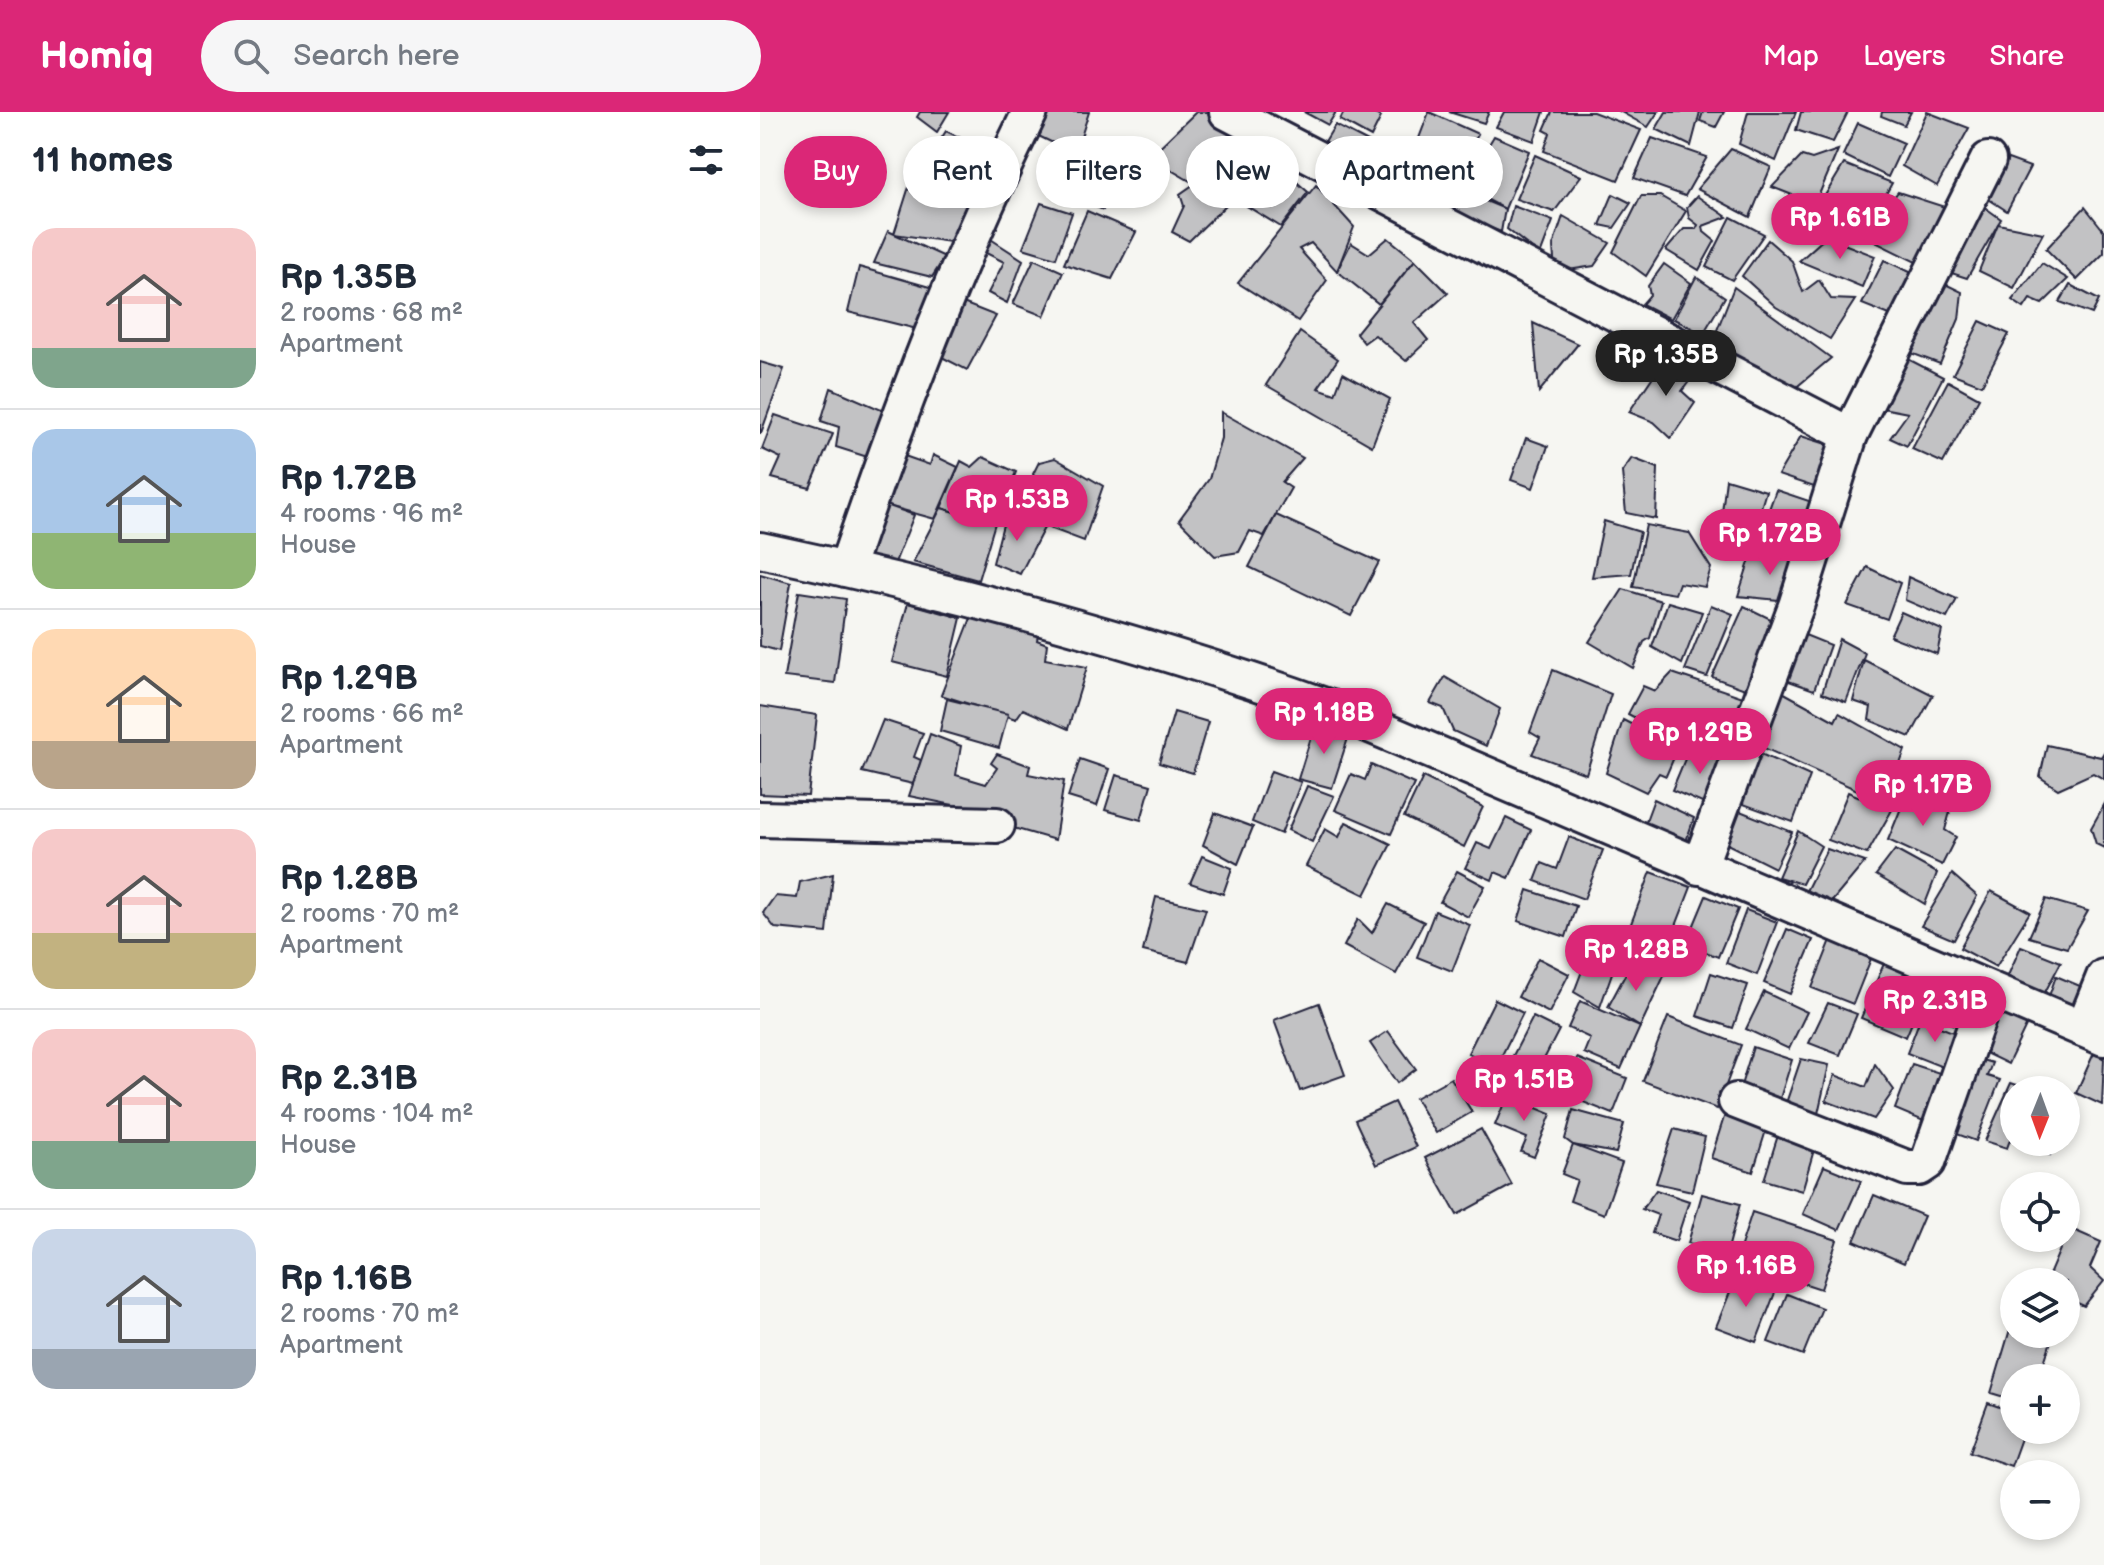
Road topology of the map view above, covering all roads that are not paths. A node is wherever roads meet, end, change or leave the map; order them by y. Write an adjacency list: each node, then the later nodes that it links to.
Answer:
1 (1030, 112): 6 (street)
2 (1227, 112): 4 (street)
3 (1988, 160): 4 (street)
4 (1850, 435): 9 (street)
5 (760, 550): 6 (street)
6 (846, 569): 9 (street)
7 (760, 819): 8 (street)
8 (997, 825)
9 (1699, 867): 11 (street)
10 (2104, 977): 12 (street)
11 (1988, 990): 12 (street); 13 (street)
12 (2093, 1034)
13 (1736, 1101)

